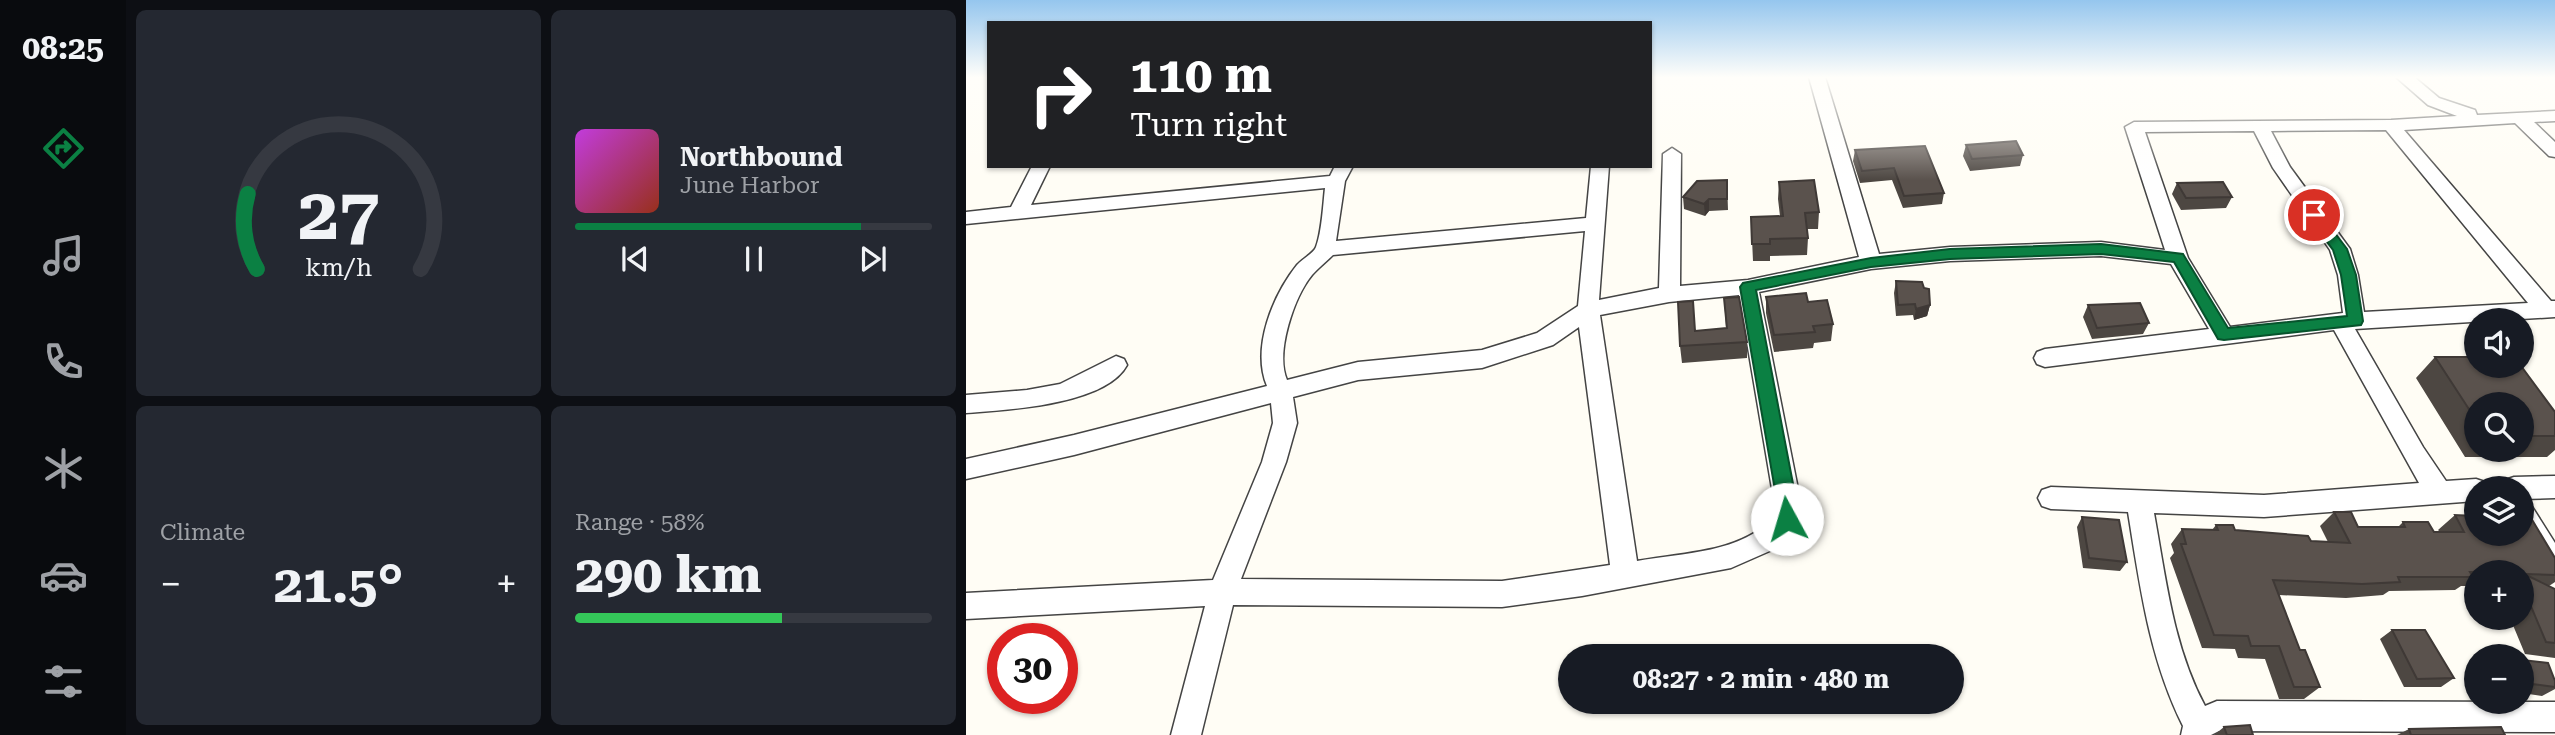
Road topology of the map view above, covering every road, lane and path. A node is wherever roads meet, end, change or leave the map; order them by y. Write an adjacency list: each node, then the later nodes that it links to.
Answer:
1 (1827, 111): 18 (street)
2 (2456, 111): 5 (street)
3 (2516, 116): 4 (street); 5 (street); 8 (street)
4 (2555, 116)
5 (2494, 119): 7 (street)
6 (2259, 125): 7 (street); 17 (street); 23 (street)
7 (2391, 125): 21 (street)
8 (2555, 152)
9 (1672, 154): 20 (street)
10 (1040, 168): 13 (street)
11 (1600, 168): 15 (street)
12 (1340, 174): 13 (street); 16 (street)
13 (1017, 214): 14 (street)
14 (966, 218)
15 (1593, 224): 16 (street); 22 (street)
16 (1328, 249): 27 (street)
17 (2178, 258): 18 (street); 24 (street)
18 (1871, 262): 19 (street)
19 (1748, 287): 20 (street); 38 (street)
20 (1669, 294): 22 (street)
21 (2550, 309): 23 (street)
22 (1588, 310): 27 (street); 38 (street)
23 (2348, 321): 24 (street); 33 (street)
24 (2224, 335): 25 (street)
25 (2045, 358)
26 (1116, 365): 28 (street)
27 (1281, 392): 29 (street); 39 (street)
28 (966, 404)
29 (966, 469)
30 (2555, 487): 31 (street)
31 (2534, 488)
32 (2464, 491): 33 (street)
33 (2438, 492): 35 (street)
34 (2051, 498): 35 (street)
35 (2139, 501): 42 (street)
36 (2534, 533): 37 (street)
37 (2555, 567)
38 (1625, 574): 39 (street)
39 (1222, 592): 40 (street); 43 (street)
40 (966, 606)
41 (2555, 717): 42 (street)
42 (2198, 730)
43 (1186, 735)

